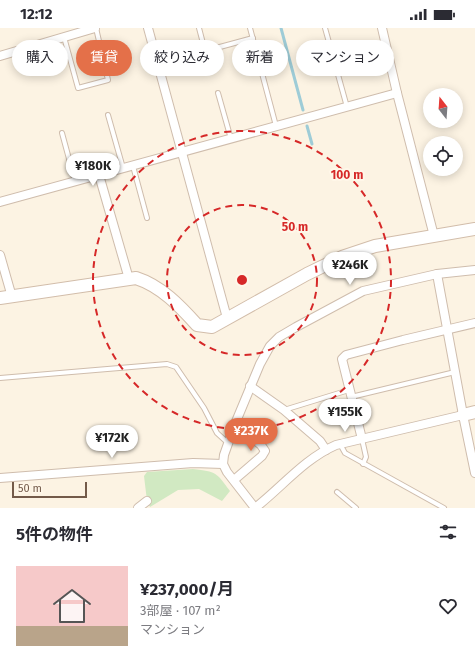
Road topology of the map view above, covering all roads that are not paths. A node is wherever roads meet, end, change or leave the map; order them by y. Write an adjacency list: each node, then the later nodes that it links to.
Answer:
1 (96, 28): 7 (street); 7 (lane)
2 (148, 28): 17 (street)
3 (199, 28): 8 (lane)
4 (250, 28): 8 (lane)
5 (325, 28): 12 (lane)
6 (382, 28): 11 (street)
7 (64, 37): 9 (street)
8 (252, 38): 14 (lane)
9 (0, 56)
10 (218, 93): 16 (lane)
11 (397, 93): 12 (street); 25 (street)
12 (347, 106): 14 (street)
13 (108, 115): 19 (lane)
14 (276, 126): 16 (street)
15 (62, 133): 21 (lane)
16 (231, 139): 17 (street)
17 (181, 153): 18 (street); 31 (street)
18 (133, 166): 19 (street); 23 (lane)
19 (123, 169): 20 (street)
20 (99, 175): 21 (street); 29 (street)
21 (76, 182): 22 (street)
22 (0, 202)
23 (147, 218)
24 (475, 229): 25 (street)
25 (434, 236): 31 (street)
26 (0, 255): 30 (street)
27 (475, 270): 28 (street)
28 (437, 274): 33 (street); 36 (street)
29 (129, 279): 30 (street); 31 (street)
30 (6, 298)
31 (227, 318)
32 (475, 323): 33 (street)
33 (447, 329): 34 (street); 37 (street)
34 (455, 372): 37 (lane); 40 (street)
35 (0, 378): 43 (lane)
36 (250, 386): 38 (street); 41 (street)
37 (350, 393): 38 (lane); 42 (street)
38 (284, 410): 45 (street)
39 (475, 412): 40 (street)
40 (463, 415): 42 (street); 48 (street)
41 (235, 424): 43 (street); 50 (street)
42 (362, 439): 44 (street); 47 (lane)
43 (228, 443): 46 (street)
44 (340, 444): 45 (street); 47 (lane)
45 (326, 450): 54 (street)
46 (223, 464): 49 (street); 50 (street)
47 (362, 464): 56 (lane)
48 (475, 473)
49 (0, 478)
50 (234, 480): 54 (street)
51 (337, 492): 55 (lane)
52 (147, 501): 53 (street)
53 (138, 508)
54 (255, 508)
55 (356, 508)
56 (444, 508)

